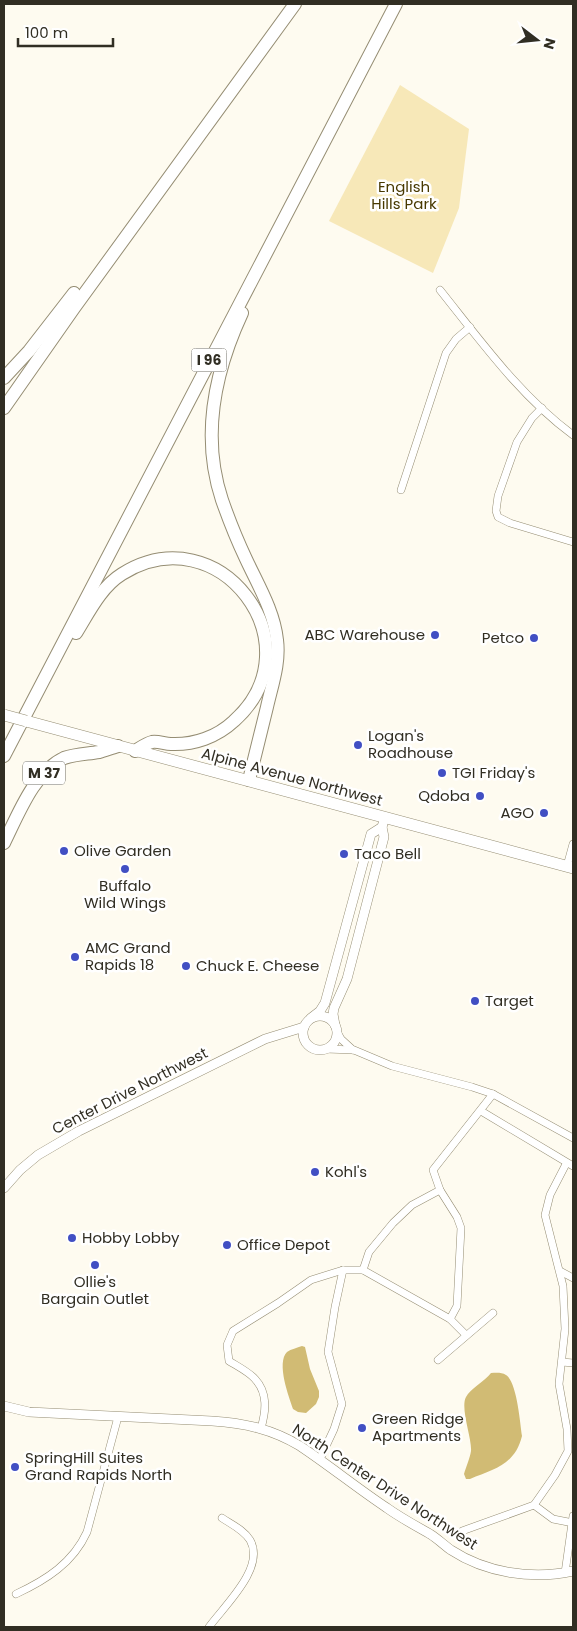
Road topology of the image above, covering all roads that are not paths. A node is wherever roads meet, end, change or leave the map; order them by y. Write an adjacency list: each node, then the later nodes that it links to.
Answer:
1 (295, 4): 4 (highway)
2 (396, 4): 3 (highway, I 96)
3 (288, 208): 13 (highway, I 96); 18 (highway)
4 (139, 217): 7 (highway); 8 (highway)
5 (440, 290): 6 (street)
6 (470, 327): 9 (street); 11 (street)
7 (4, 378)
8 (4, 408)
9 (542, 408): 10 (street); 12 (street)
10 (573, 435)
11 (401, 490)
12 (573, 542)
13 (46, 673): 16 (highway); 17 (highway, I 96)
14 (4, 715): 15 (highway, Alpine Avenue Northwest, bridge)
15 (118, 746): 16 (highway, Alpine Avenue Northwest); 20 (highway, M 37)
16 (135, 751): 18 (highway, Alpine Avenue Northwest)
17 (4, 756)
18 (249, 780): 19 (highway, Alpine Avenue Northwest)
19 (383, 822): 22 (highway, Alpine Avenue Northwest); 23 (street); 25 (street)
20 (4, 843)
21 (573, 844): 22 (street)
22 (570, 867)
23 (311, 1018): 24 (street); 25 (street)
24 (304, 1026): 26 (street, Center Drive Northwest); 27 (street)
25 (335, 1028): 28 (street); 29 (street)
26 (279, 1034): 27 (street); 34 (street, Center Drive Northwest)
27 (306, 1043): 28 (street)
28 (326, 1049): 29 (street)
29 (354, 1050): 30 (street)
30 (493, 1094): 31 (street); 32 (street)
31 (481, 1111): 33 (street); 35 (street)
32 (573, 1138)
33 (570, 1165): 38 (street)
34 (4, 1188)
35 (440, 1190): 37 (street); 41 (street)
36 (343, 1270): 37 (street); 48 (street); 49 (street)
37 (363, 1270): 41 (street)
38 (560, 1271): 39 (street); 44 (street)
39 (573, 1278)
40 (493, 1313): 42 (street)
41 (450, 1319): 42 (street)
42 (466, 1335): 43 (street)
43 (438, 1360)
44 (562, 1362): 45 (street); 50 (street)
45 (573, 1364)
46 (4, 1406): 47 (street)
47 (118, 1417): 48 (street, North Center Drive Northwest); 55 (street)
48 (261, 1428): 49 (street, North Center Drive Northwest)
49 (320, 1459): 54 (street, North Center Drive Northwest)
50 (534, 1505): 52 (street); 53 (street)
51 (222, 1518): 56 (street)
52 (573, 1520): 54 (street)
53 (462, 1531)
54 (569, 1572)
55 (16, 1594)
56 (209, 1627)

